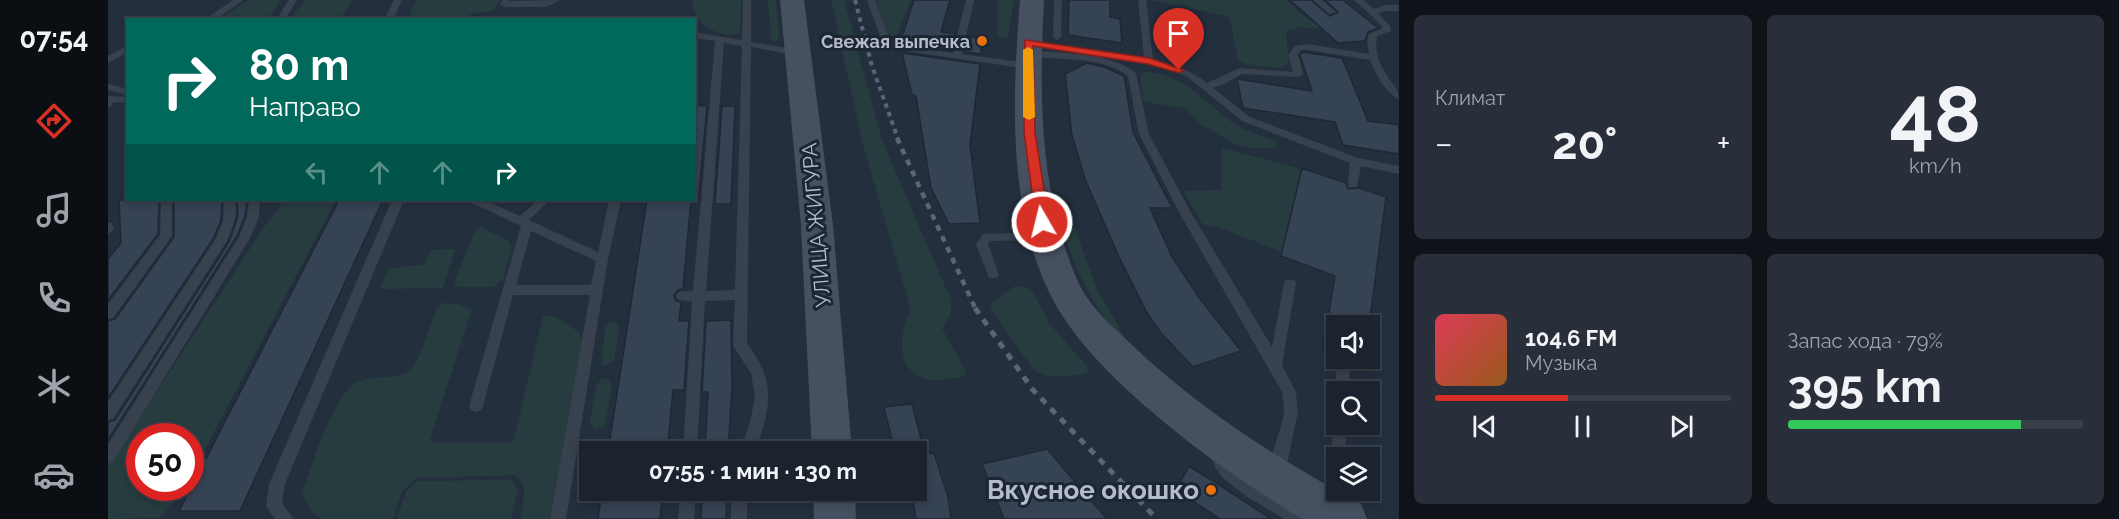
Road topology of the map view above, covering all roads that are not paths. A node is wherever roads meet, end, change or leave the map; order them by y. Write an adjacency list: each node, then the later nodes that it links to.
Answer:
1 (239, 0): 18 (lane)
2 (292, 0): 19 (lane)
3 (398, 0): 20 (lane)
4 (506, 0): 5 (lane)
5 (556, 0)
6 (747, 0): 23 (lane)
7 (792, 0): 26 (main road, УЛИЦА ЖИГУРА)
8 (871, 0): 27 (lane)
9 (970, 0): 27 (lane)
10 (1032, 0): 25 (main road)
11 (1058, 0): 25 (lane)
12 (1142, 0): 30 (lane)
13 (1317, 0): 16 (lane)
14 (1358, 0): 17 (lane)
15 (1399, 8): 17 (lane)
16 (1332, 12)
17 (1373, 12): 28 (lane)
18 (211, 18)
19 (281, 18)
20 (389, 18)
21 (696, 35): 22 (lane)
22 (720, 41): 23 (lane); 56 (lane)
23 (747, 45): 26 (lane); 54 (lane)
24 (126, 49): 29 (lane)
25 (1035, 50): 27 (lane); 30 (lane); 48 (main road); 58 (lane)
26 (799, 52): 64 (main road, УЛИЦА ЖИГУРА)
27 (957, 56)
28 (1376, 58): 32 (lane); 34 (lane)
29 (108, 60)
30 (1149, 61): 32 (lane)
31 (108, 87): 33 (lane)
32 (1205, 87): 37 (lane)
33 (126, 92)
34 (1399, 96)
35 (126, 100): 36 (lane)
36 (108, 101)
37 (1356, 161): 38 (lane); 39 (lane)
38 (1399, 170)
39 (1353, 184)
40 (166, 201): 57 (lane)
41 (230, 201): 60 (lane)
42 (254, 201): 65 (lane)
43 (398, 201): 71 (lane)
44 (478, 201): 47 (lane)
45 (544, 201): 47 (lane)
46 (615, 201): 49 (lane)
47 (524, 222): 49 (lane); 52 (lane)
48 (1046, 237): 50 (lane); 61 (main road)
49 (602, 259): 53 (lane)
50 (993, 276)
51 (1290, 283): 58 (lane)
52 (509, 290): 53 (lane); 59 (lane)
53 (598, 290): 72 (lane)
54 (741, 295): 56 (lane); 63 (lane)
55 (682, 296): 56 (lane)
56 (699, 296): 62 (lane)
57 (108, 314)
58 (1275, 366): 66 (lane)
59 (476, 406)
60 (108, 414)
61 (1212, 438): 66 (main road); 76 (lane)
62 (691, 441)
63 (751, 441)
64 (831, 441)
65 (108, 457)
66 (1278, 480): 70 (main road)
67 (687, 501): 73 (lane)
68 (739, 501): 74 (lane)
69 (834, 501): 75 (main road)
70 (1339, 508)
71 (286, 519)
72 (558, 519)
73 (686, 519)
74 (739, 519)
75 (835, 519)
76 (1299, 519)

